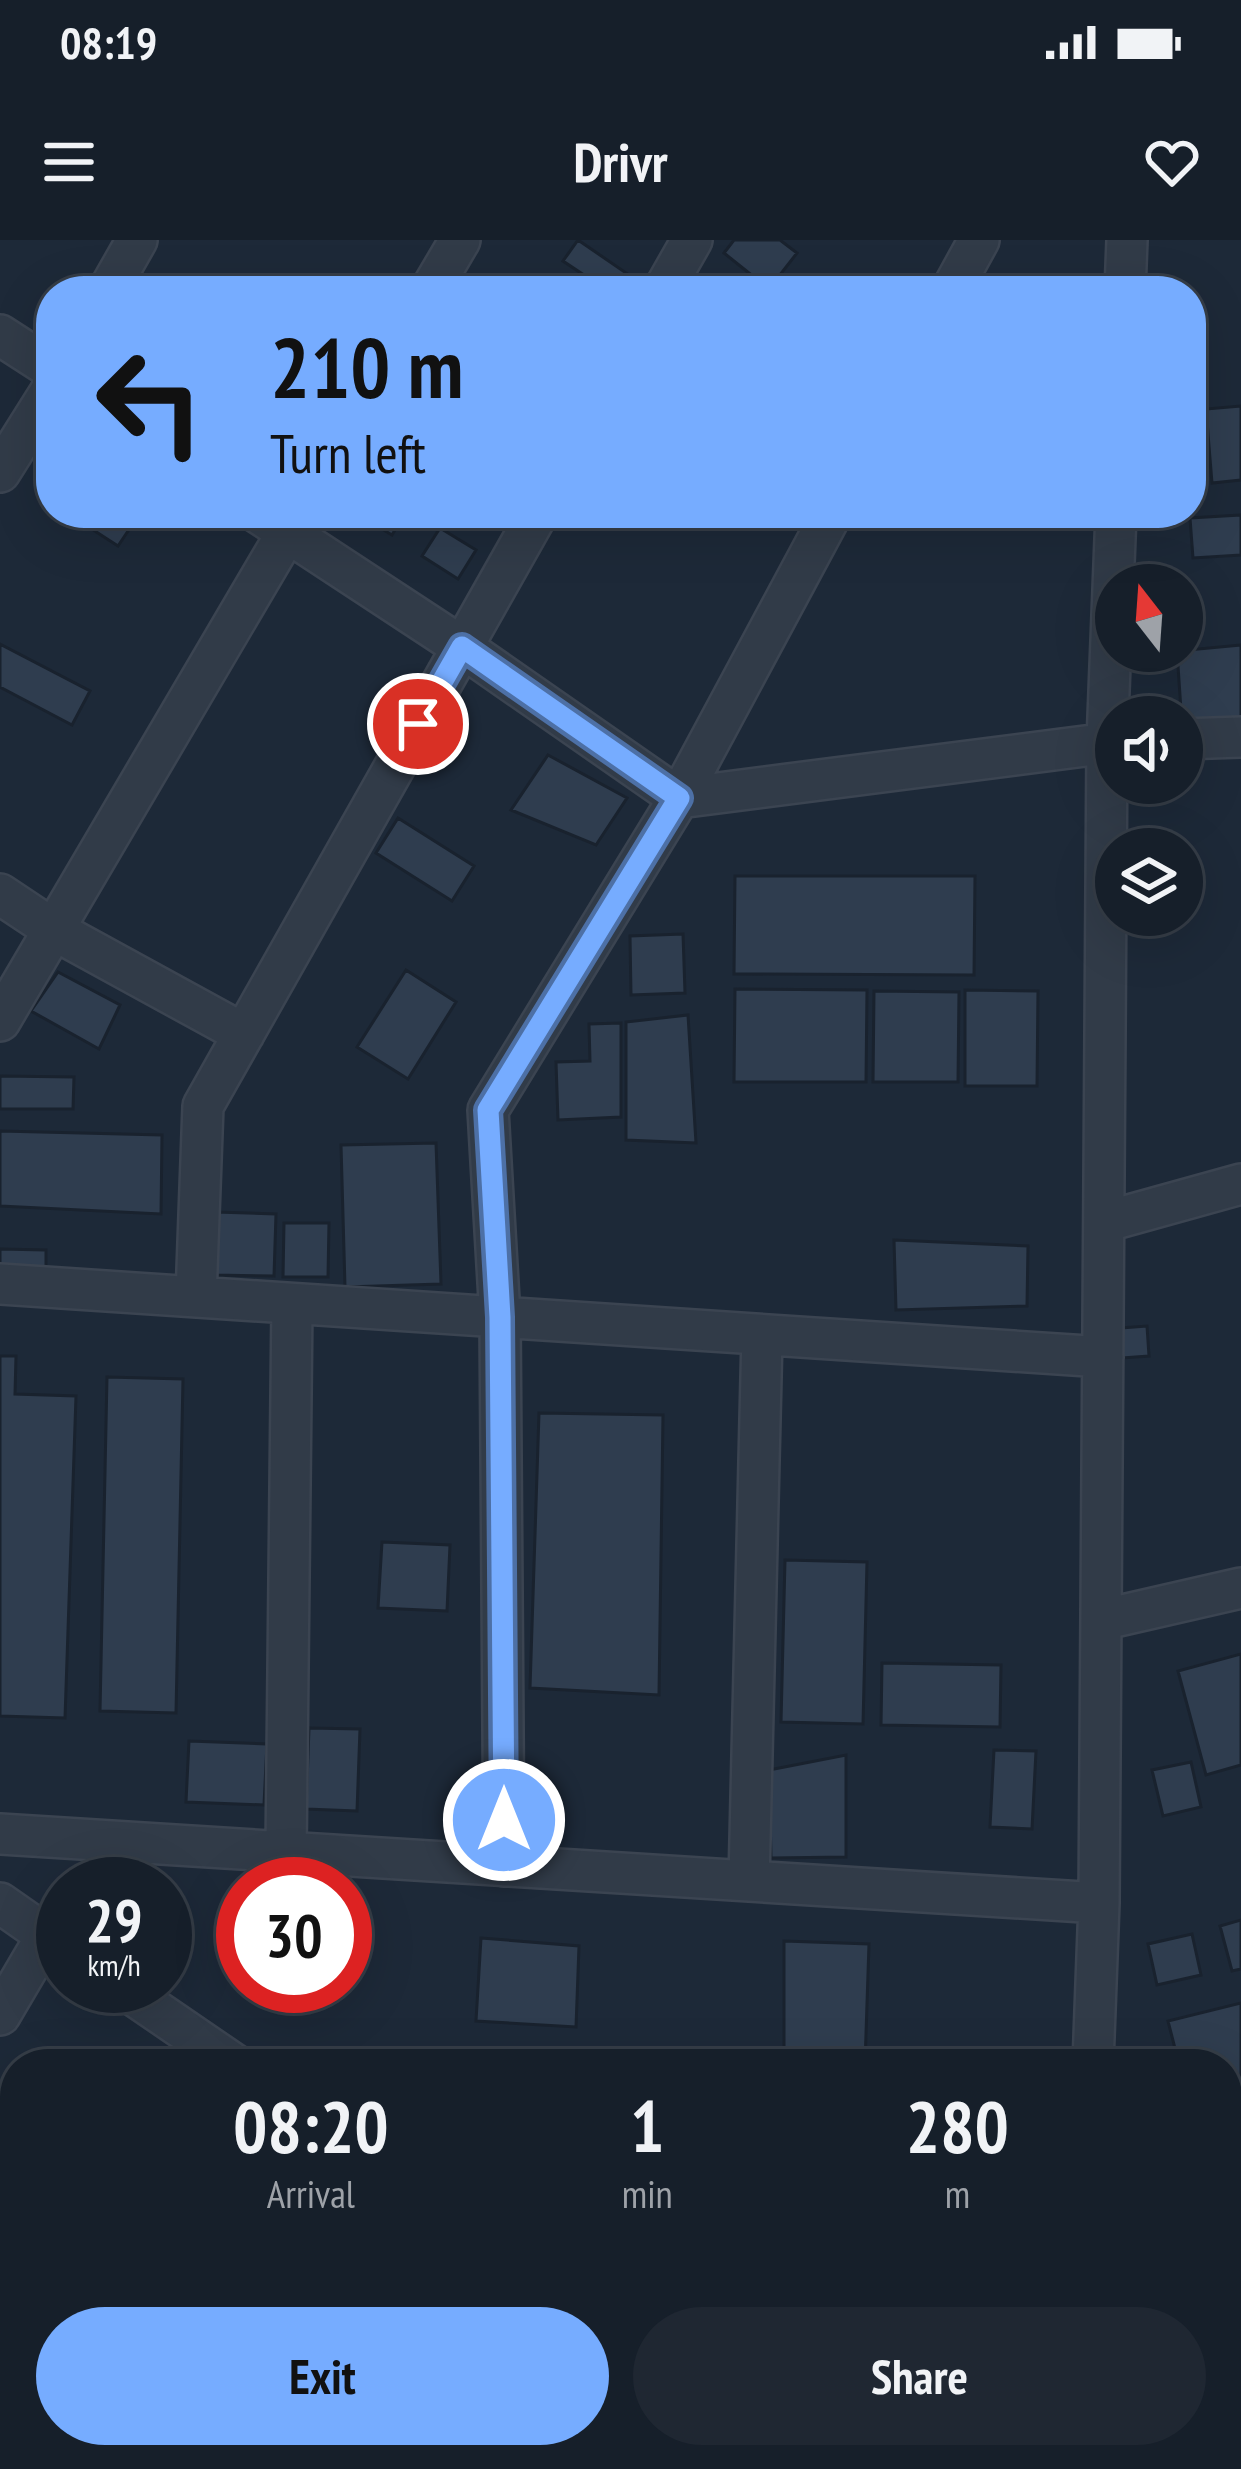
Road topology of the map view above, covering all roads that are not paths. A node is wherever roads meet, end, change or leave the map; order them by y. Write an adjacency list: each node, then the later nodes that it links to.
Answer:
1 (137, 240): 6 (street)
2 (460, 240): 7 (street)
3 (692, 240): 8 (street)
4 (979, 240): 9 (street)
5 (1127, 240): 10 (street)
6 (117, 276)
7 (439, 276)
8 (672, 276)
9 (959, 276)
10 (1126, 276)
11 (0, 335): 12 (street)
12 (36, 358)
13 (36, 415): 14 (street)
14 (0, 472)
15 (277, 528): 28 (street)
16 (292, 528): 20 (street)
17 (529, 528): 20 (street)
18 (824, 528): 25 (street)
19 (1116, 528): 21 (street)
20 (462, 647): 25 (street); 30 (street)
21 (1113, 696)
22 (1241, 737): 23 (street)
23 (1203, 738)
24 (1095, 744): 25 (street)
25 (679, 798): 36 (street)
26 (1111, 804): 32 (street)
27 (0, 894): 28 (street)
28 (54, 930): 29 (street); 30 (street)
29 (0, 1021)
30 (244, 1034): 34 (street)
31 (1241, 1184): 32 (street)
32 (1104, 1222): 38 (street)
33 (0, 1284): 34 (street)
34 (196, 1297): 35 (street)
35 (292, 1304): 36 (street); 42 (street)
36 (500, 1317): 37 (street); 43 (street)
37 (762, 1335): 38 (street); 44 (street)
38 (1103, 1357): 40 (street)
39 (1241, 1588): 40 (street)
40 (1101, 1620): 46 (street)
41 (0, 1834): 42 (street)
42 (286, 1852): 43 (street)
43 (504, 1865): 44 (street)
44 (749, 1881): 46 (street)
45 (0, 1903): 47 (street)
46 (1099, 1903): 52 (street)
47 (36, 1928)
48 (36, 1967): 50 (street)
49 (159, 2013): 51 (street)
50 (0, 2015)
51 (212, 2049)
52 (1094, 2049)

